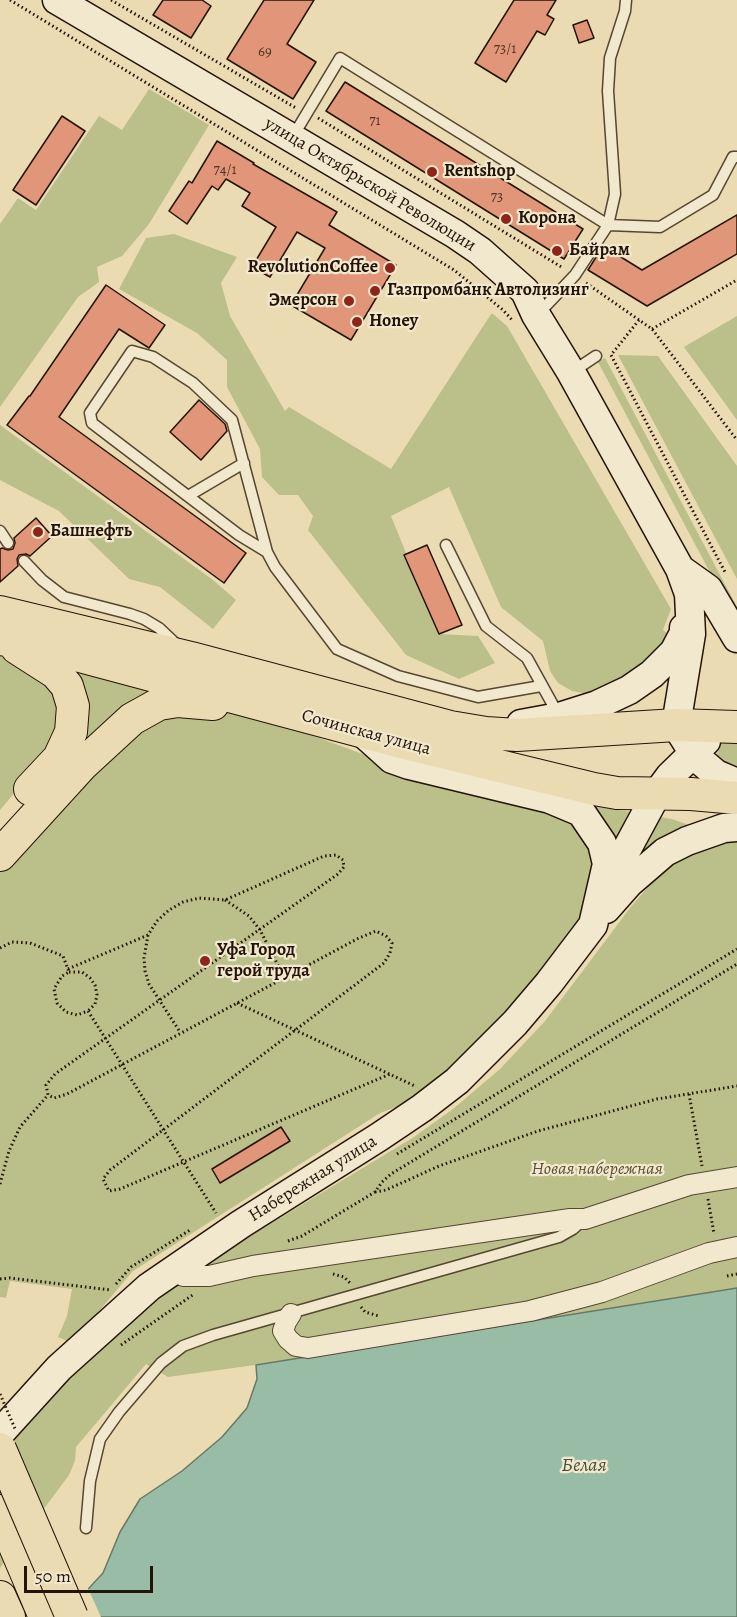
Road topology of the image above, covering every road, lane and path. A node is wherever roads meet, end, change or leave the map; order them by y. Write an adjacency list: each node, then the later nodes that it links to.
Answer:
1 (10, 0): 11 (path)
2 (57, 0): 6 (street, улица Октябрьской Революции)
3 (111, 0): 5 (path)
4 (626, 0): 8 (lane)
5 (308, 111): 6 (lane); 8 (lane); 9 (path)
6 (292, 138): 11 (street, улица Октябрьской Революции)
7 (737, 157): 8 (lane)
8 (608, 225): 9 (lane)
9 (575, 275): 11 (lane); 12 (path)
10 (737, 280): 13 (path)
11 (525, 319): 15 (street, улица Октябрьской Революции)
12 (639, 320): 13 (path); 25 (path)
13 (652, 329): 16 (path)
14 (596, 356): 15 (lane)
15 (571, 372): 24 (street, улица Октябрьской Революции)
16 (737, 440)
17 (244, 463): 18 (lane); 18 (lane); 22 (lane)
18 (188, 496): 22 (lane)
19 (0, 531): 20 (lane)
20 (8, 543)
21 (446, 545): 29 (lane)
22 (267, 552): 29 (lane)
23 (24, 561): 28 (lane)
24 (680, 569): 27 (street); 31 (street); 32 (street)
25 (732, 584)
26 (3, 623): 28 (main road, Сочинская улица); 30 (main road, Сочинская улица); 40 (main road)
27 (737, 638)
28 (191, 658): 35 (main road, Сочинская улица)
29 (541, 686): 31 (lane)
30 (307, 717): 34 (main road, Сочинская улица); 42 (main road)
31 (559, 717): 35 (street)
32 (675, 725): 33 (main road, Сочинская улица); 35 (main road, Сочинская улица); 36 (street); 38 (street)
33 (730, 729): 36 (street); 37 (street)
34 (362, 732): 38 (main road, Сочинская улица); 44 (street)
35 (486, 733)
36 (693, 752): 37 (street); 38 (street)
37 (726, 778)
38 (663, 785): 39 (main road, Сочинская улица); 44 (street)
39 (737, 798)
40 (0, 823)
41 (737, 827): 44 (street)
42 (0, 855)
43 (225, 900): 45 (path); 45 (path); 46 (path)
44 (596, 913): 77 (street, Набережная улица)
45 (260, 930): 51 (path); 52 (path)
46 (148, 935): 50 (path); 52 (path)
47 (0, 948): 50 (path)
48 (737, 949): 65 (path)
49 (737, 964): 70 (path)
50 (69, 971): 54 (path); 54 (path)
51 (284, 977): 53 (path); 55 (path)
52 (160, 1000): 56 (path); 57 (path)
53 (236, 1003): 55 (path); 56 (path)
54 (88, 1011): 57 (path)
55 (294, 1030): 59 (path); 64 (path)
56 (180, 1032): 58 (path)
57 (105, 1038): 58 (path); 63 (path)
58 (121, 1064): 63 (path); 64 (path)
59 (390, 1074): 60 (path); 66 (path)
60 (404, 1081)
61 (737, 1086): 62 (path)
62 (689, 1094): 67 (path); 70 (path)
63 (48, 1095): 69 (path)
64 (163, 1129): 66 (path); 66 (path)
65 (388, 1160)
66 (183, 1161): 72 (path)
67 (702, 1165)
68 (737, 1177): 73 (street)
69 (0, 1184)
70 (375, 1192): 75 (path)
71 (708, 1201): 74 (path)
72 (216, 1213)
73 (585, 1219): 78 (street); 83 (lane)
74 (715, 1239)
75 (285, 1243)
76 (737, 1247): 83 (street)
77 (175, 1269): 78 (street); 85 (street, Набережная улица)
78 (223, 1273): 84 (path)
79 (737, 1274): 80 (path)
80 (728, 1276)
81 (0, 1279): 82 (path)
82 (111, 1290)
83 (291, 1314): 87 (lane)
84 (119, 1346)
85 (10, 1435): 91 (main road, bridge)
86 (0, 1511): 90 (main road)
87 (86, 1528)
88 (0, 1597): 89 (main road)
89 (9, 1617)
90 (45, 1617)
91 (72, 1617)

